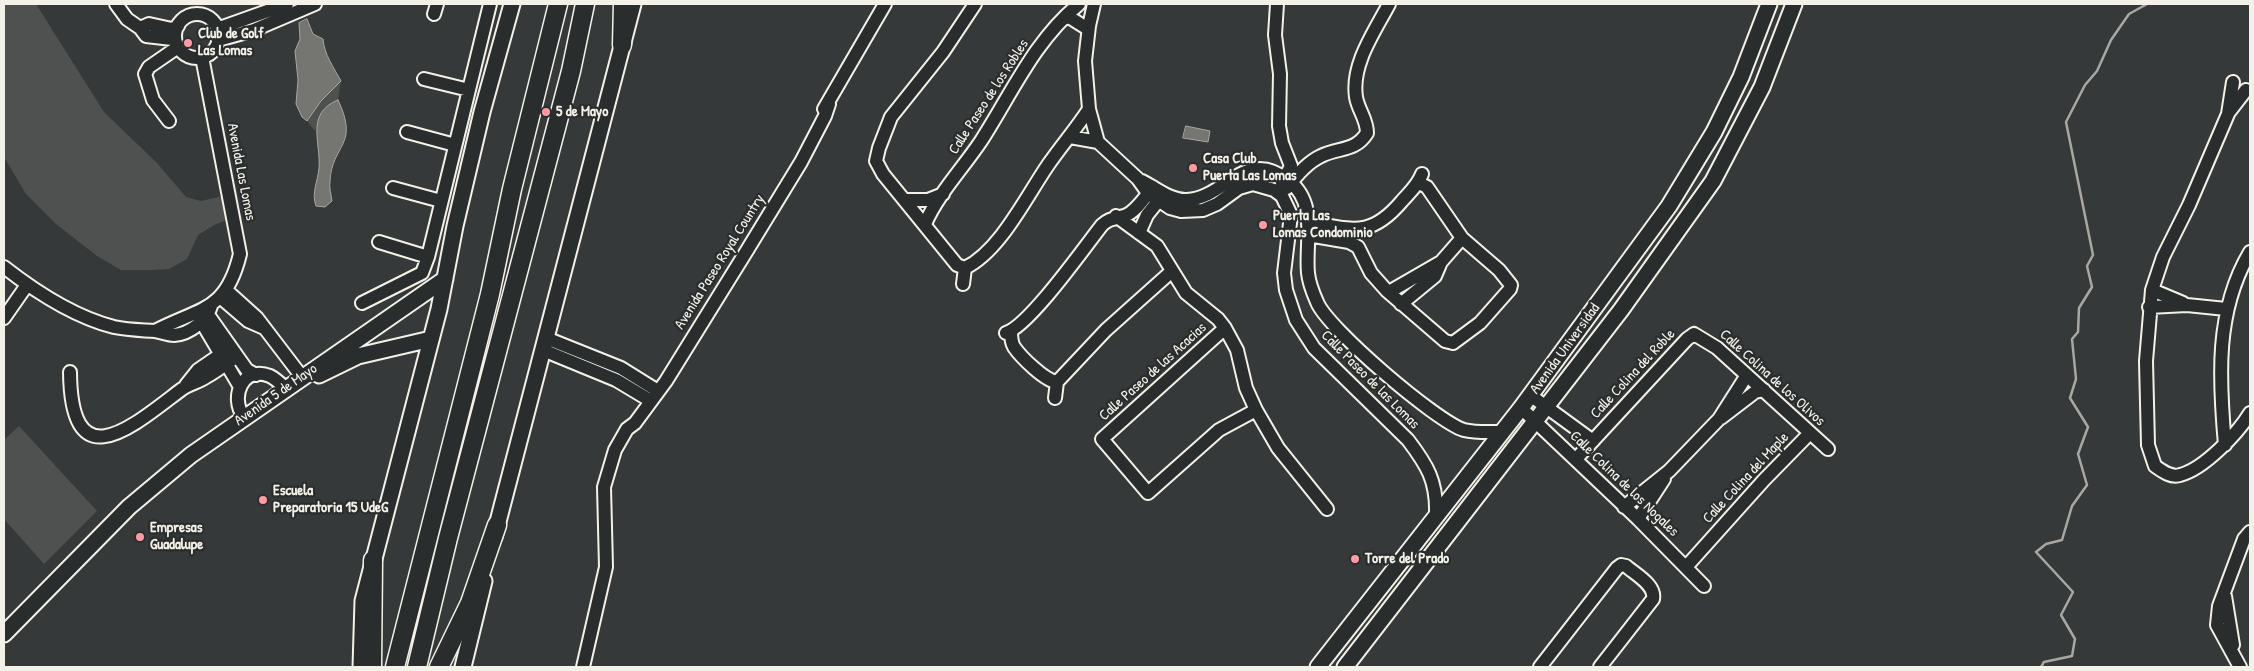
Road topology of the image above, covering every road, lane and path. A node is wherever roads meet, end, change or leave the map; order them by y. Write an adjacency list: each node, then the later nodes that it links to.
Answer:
1 (116, 4): 22 (street)
2 (288, 4): 25 (street)
3 (315, 4): 25 (street)
4 (490, 4): 31 (street)
5 (512, 4): 64 (main road)
6 (558, 4): 125 (highway)
7 (585, 4): 126 (highway)
8 (623, 4): 27 (highway)
9 (634, 4): 27 (main road)
10 (886, 4): 90 (street, Avenida Paseo Royal Country)
11 (969, 4): 23 (street)
12 (975, 4): 23 (street)
13 (1079, 4): 20 (street, Calle Paseo de los Robles)
14 (1094, 4): 24 (street)
15 (1278, 4): 40 (street)
16 (1389, 4): 40 (street)
17 (1769, 4): 91 (main road, Avenida Universidad)
18 (1794, 4): 94 (main road, Avenida Universidad)
19 (199, 9): 21 (street); 25 (street)
20 (1063, 19): 24 (street); 43 (street, Calle Paseo de los Robles)
21 (178, 26): 22 (street); 26 (street)
22 (140, 28): 26 (street)
23 (957, 28): 45 (street)
24 (1088, 29): 33 (street)
25 (218, 34): 28 (street)
26 (177, 45): 28 (street); 35 (street)
27 (622, 45): 79 (main road)
28 (202, 57): 72 (street, Avenida Las Lomas)
29 (424, 79): 31 (street)
30 (2233, 82): 34 (street)
31 (468, 90): 39 (street)
32 (2246, 90): 34 (street)
33 (1089, 109): 37 (street); 38 (street)
34 (2228, 114): 67 (street)
35 (169, 121)
36 (407, 132): 39 (street)
37 (1070, 137): 38 (street); 62 (street)
38 (1098, 142): 42 (street)
39 (455, 145): 46 (street)
40 (1288, 180): 42 (street); 44 (street); 48 (street, Calle Paseo de las Lomas)
41 (393, 188): 46 (street)
42 (1156, 193): 44 (street); 47 (street); 51 (street)
43 (943, 194): 45 (street); 49 (street, Calle Paseo de los Robles)
44 (1279, 194): 60 (street, Calle Paseo de las Lomas)
45 (906, 200): 49 (street)
46 (441, 201): 57 (street)
47 (1116, 216): 51 (street); 86 (street)
48 (1308, 222): 50 (street); 52 (street, Calle Paseo de las Lomas)
49 (925, 224): 62 (street)
50 (1349, 228): 53 (street); 55 (street)
51 (1139, 233): 63 (street)
52 (1308, 235): 55 (street); 61 (street, Calle Paseo de las Lomas)
53 (1462, 238): 58 (street); 70 (street)
54 (379, 242): 57 (street)
55 (1349, 242): 68 (street)
56 (2250, 252): 74 (street)
57 (428, 257): 69 (street)
58 (1441, 262): 68 (street); 70 (street)
59 (4, 267): 66 (street)
60 (1285, 267): 61 (street); 113 (street, Calle Paseo de las Lomas)
61 (1308, 267): 103 (street, Calle Paseo de las Lomas)
62 (965, 268): 65 (street)
63 (1172, 271): 76 (street); 86 (street)
64 (445, 279): 78 (main road); 85 (main road, Avenida 5 de Mayo)
65 (962, 284)
66 (27, 285): 72 (street); 75 (street)
67 (2152, 290): 71 (street); 73 (street)
68 (1389, 292): 70 (street)
69 (362, 303)
70 (1402, 304)
71 (2187, 305): 73 (street); 74 (street)
72 (210, 307): 80 (street); 81 (street); 85 (street)
73 (2149, 307): 107 (street)
74 (2226, 309): 100 (street)
75 (4, 318)
76 (1225, 328): 95 (street); 95 (street, Calle Paseo de las Acacias)
77 (1694, 334): 84 (street, Calle Colina de los Olivos); 106 (street, Calle Colina del Roble)
78 (431, 339): 115 (main road, Avenida 5 de Mayo); 118 (main road)
79 (544, 344): 90 (street); 116 (main road)
80 (234, 351): 81 (street); 83 (street)
81 (224, 359): 82 (street); 87 (street)
82 (70, 372)
83 (256, 375): 87 (street); 88 (street)
84 (1747, 375): 89 (street, Calle Colina de los Olivos); 98 (street)
85 (302, 377): 88 (main road, Avenida 5 de Mayo)
86 (1057, 382): 92 (street)
87 (240, 387): 97 (street)
88 (285, 388): 97 (main road, Avenida 5 de Mayo)
89 (1764, 390): 98 (street); 104 (street, Calle Colina de los Olivos)
90 (652, 394): 129 (street, Avenida Paseo Royal Country)
91 (1530, 395): 93 (main road, Avenida Universidad); 94 (street, Calle Colina de los Nogales)
92 (1055, 398)
93 (1521, 408): 101 (street, Calle Colina de los Nogales); 103 (main road, Avenida Universidad)
94 (1547, 408): 99 (street, Calle Colina de los Nogales); 101 (main road, Avenida Universidad)
95 (1256, 410): 112 (street)
96 (2250, 413): 102 (street)
97 (244, 418): 115 (main road, Avenida 5 de Mayo)
98 (1718, 419): 110 (street)
99 (1565, 421): 105 (street); 106 (street, Calle Colina de los Nogales)
100 (2223, 421): 102 (street); 107 (street)
101 (1536, 422): 105 (street, Calle Colina de los Nogales); 131 (main road, Avenida Universidad)
102 (2239, 429): 107 (street)
103 (1502, 432): 113 (main road, Avenida Universidad)
104 (1810, 433): 108 (street, Calle Colina de los Olivos); 119 (street, Calle Colina del Maple)
105 (1552, 437): 109 (street, Calle Colina de los Nogales)
106 (1593, 441): 109 (street, Calle Colina del Roble)
107 (2225, 445)
108 (1828, 449)
109 (1576, 459): 111 (street, Calle Colina de los Nogales)
110 (1669, 471): 111 (street); 114 (street)
111 (1624, 507): 114 (street, Calle Colina de los Nogales)
112 (1327, 509)
113 (1436, 514): 130 (main road, Avenida Universidad)
114 (1638, 519): 119 (street, Calle Colina de los Nogales)
115 (116, 522): 121 (main road, Avenida 5 de Mayo)
116 (497, 525): 127 (highway); 128 (main road)
117 (2250, 532): 122 (street)
118 (373, 560): 123 (main road); 124 (highway)
119 (1686, 567): 120 (street, Calle Colina de los Nogales)
120 (1704, 586)
121 (4, 634)
122 (2238, 663)
123 (361, 667)
124 (372, 667)
125 (395, 667)
126 (417, 667)
127 (439, 667)
128 (463, 667)
129 (583, 667)
130 (1318, 667)
131 (1346, 667)
132 (1540, 667): 133 (street)
133 (1600, 667)

